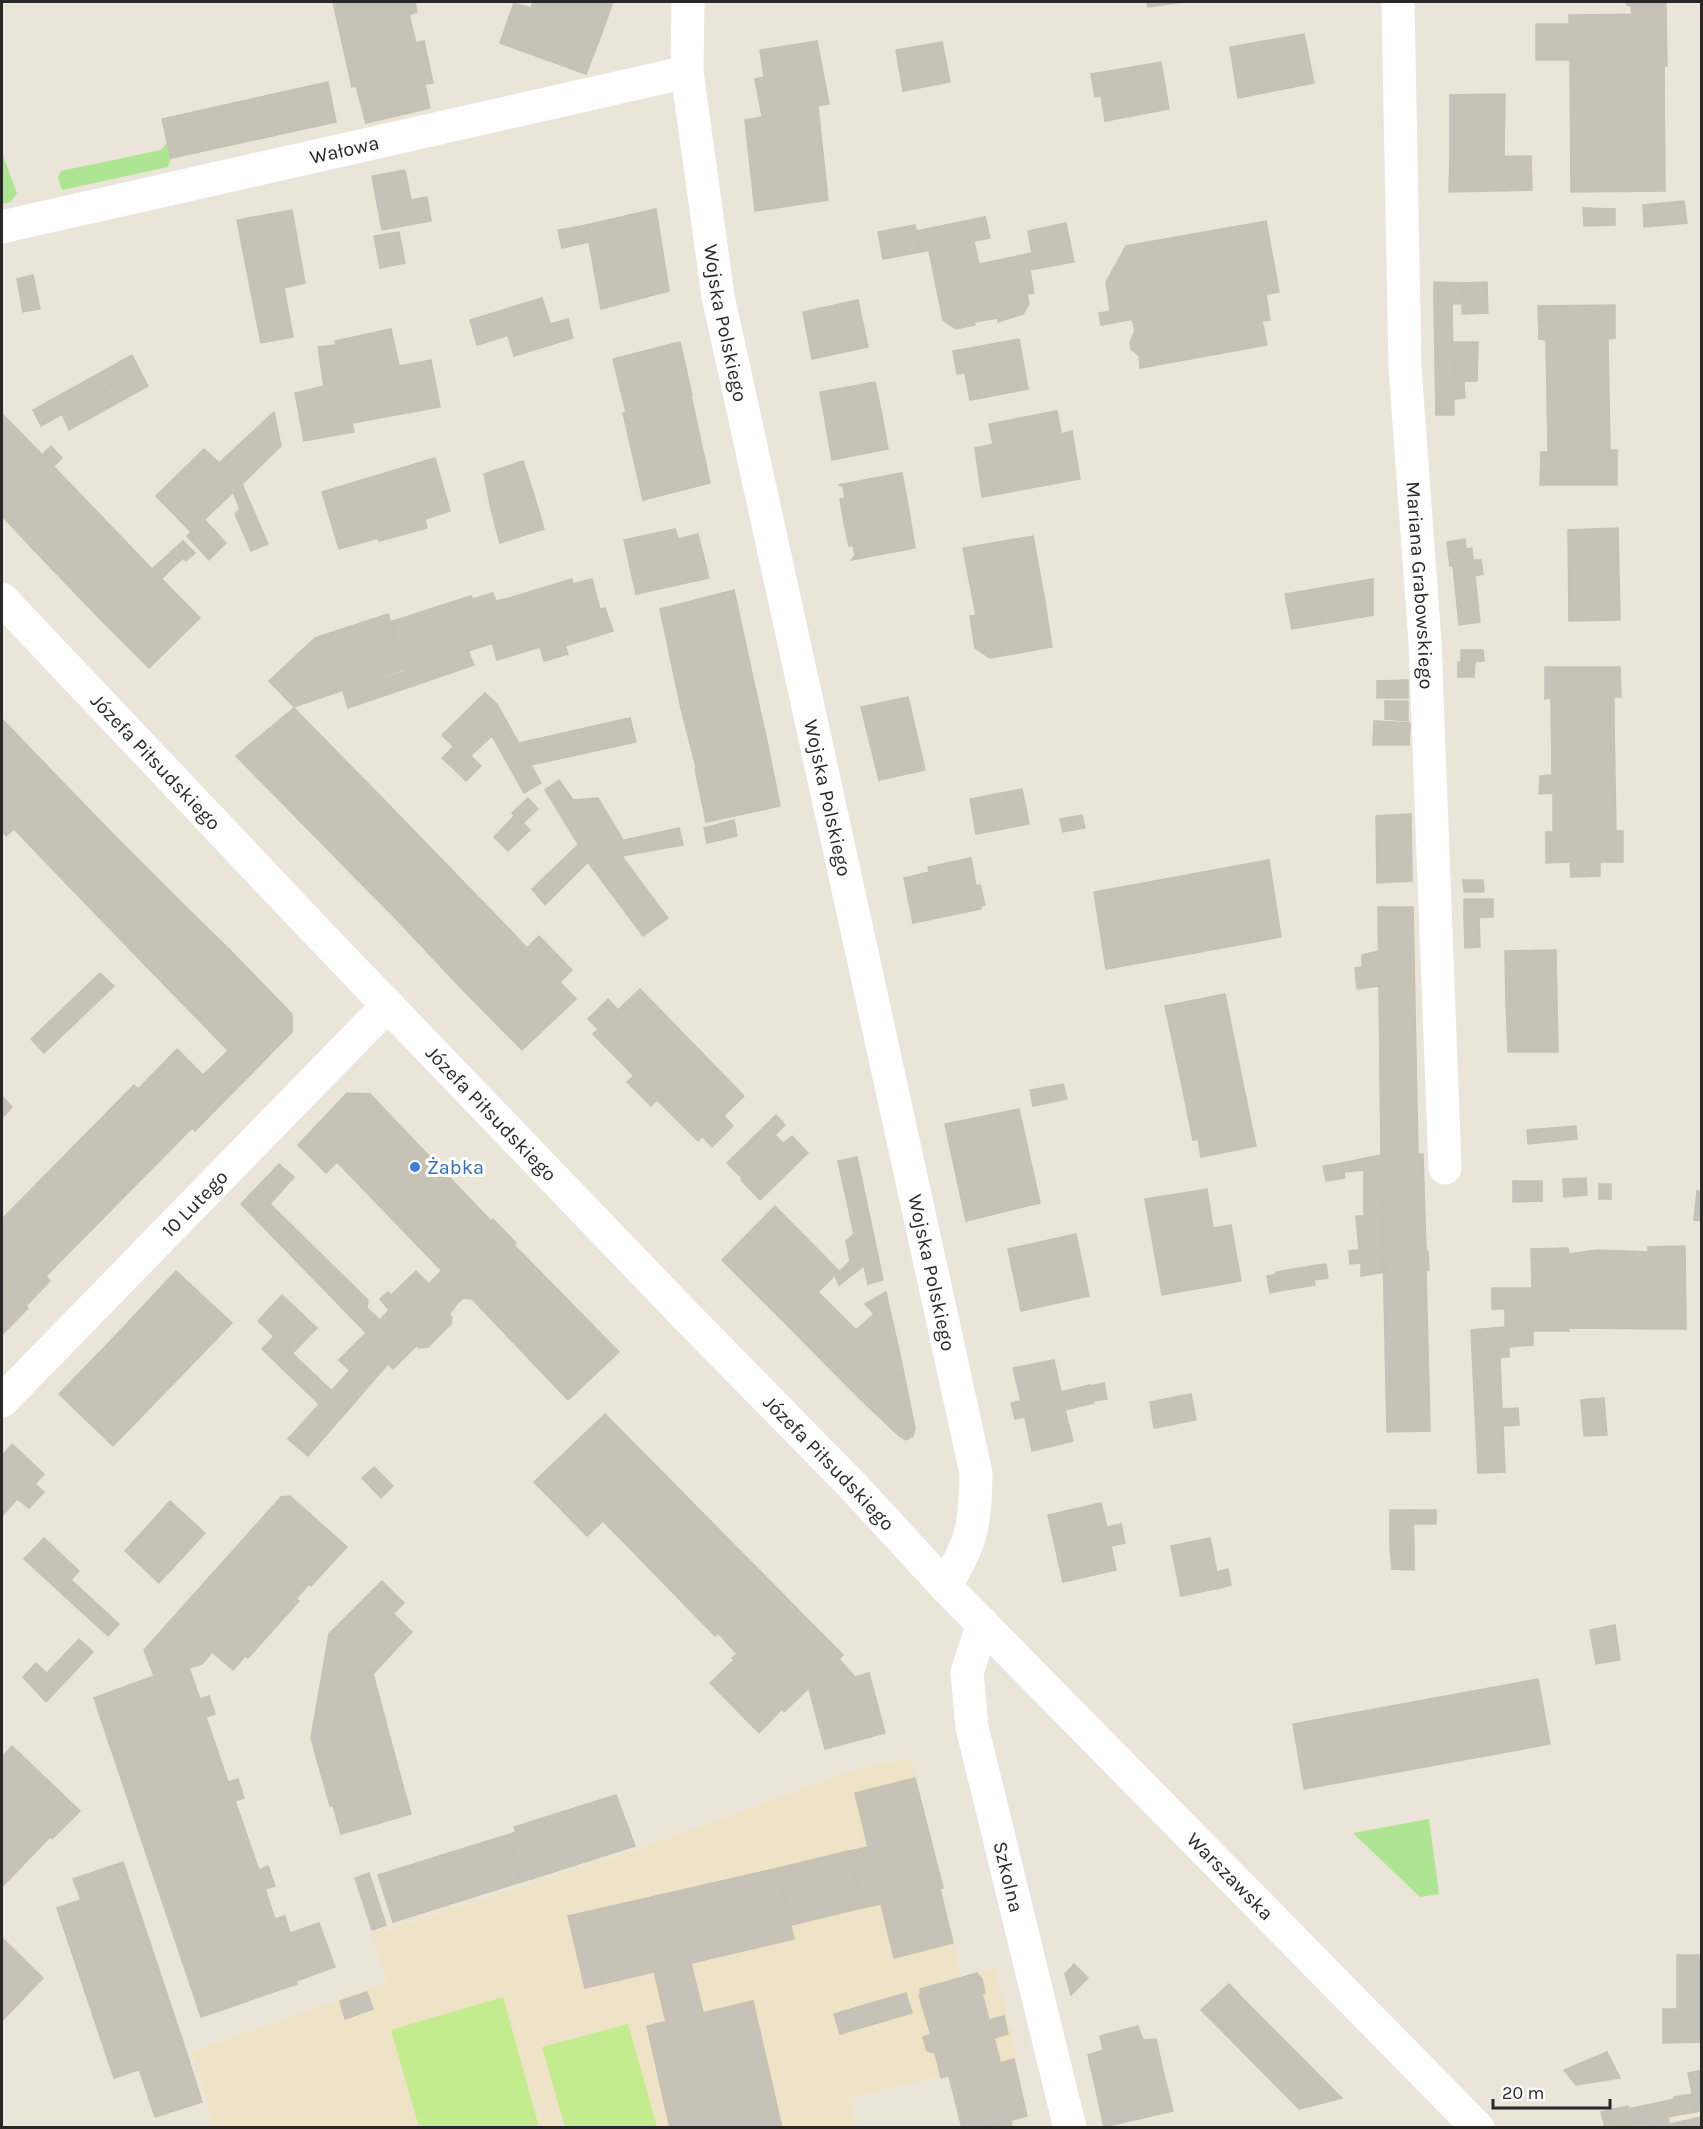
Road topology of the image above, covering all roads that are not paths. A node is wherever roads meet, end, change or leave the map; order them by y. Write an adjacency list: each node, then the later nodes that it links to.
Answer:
1 (688, 2): 3 (street, Wojska Polskiego)
2 (1398, 2): 7 (street, Mariana Grabowskiego)
3 (687, 72): 4 (street, Wałowa); 9 (street, Wojska Polskiego)
4 (2, 227)
5 (2, 599): 6 (street, Józefa Piłsudskiego)
6 (388, 1005): 8 (street, 10 Lutego); 9 (street, Józefa Piłsudskiego)
7 (1445, 1168)
8 (2, 1401)
9 (945, 1586): 10 (street, Józefa Piłsudskiego)
10 (982, 1623): 11 (street, Szkolna); 12 (street, Warszawska)
11 (1070, 2127)
12 (1478, 2127)

